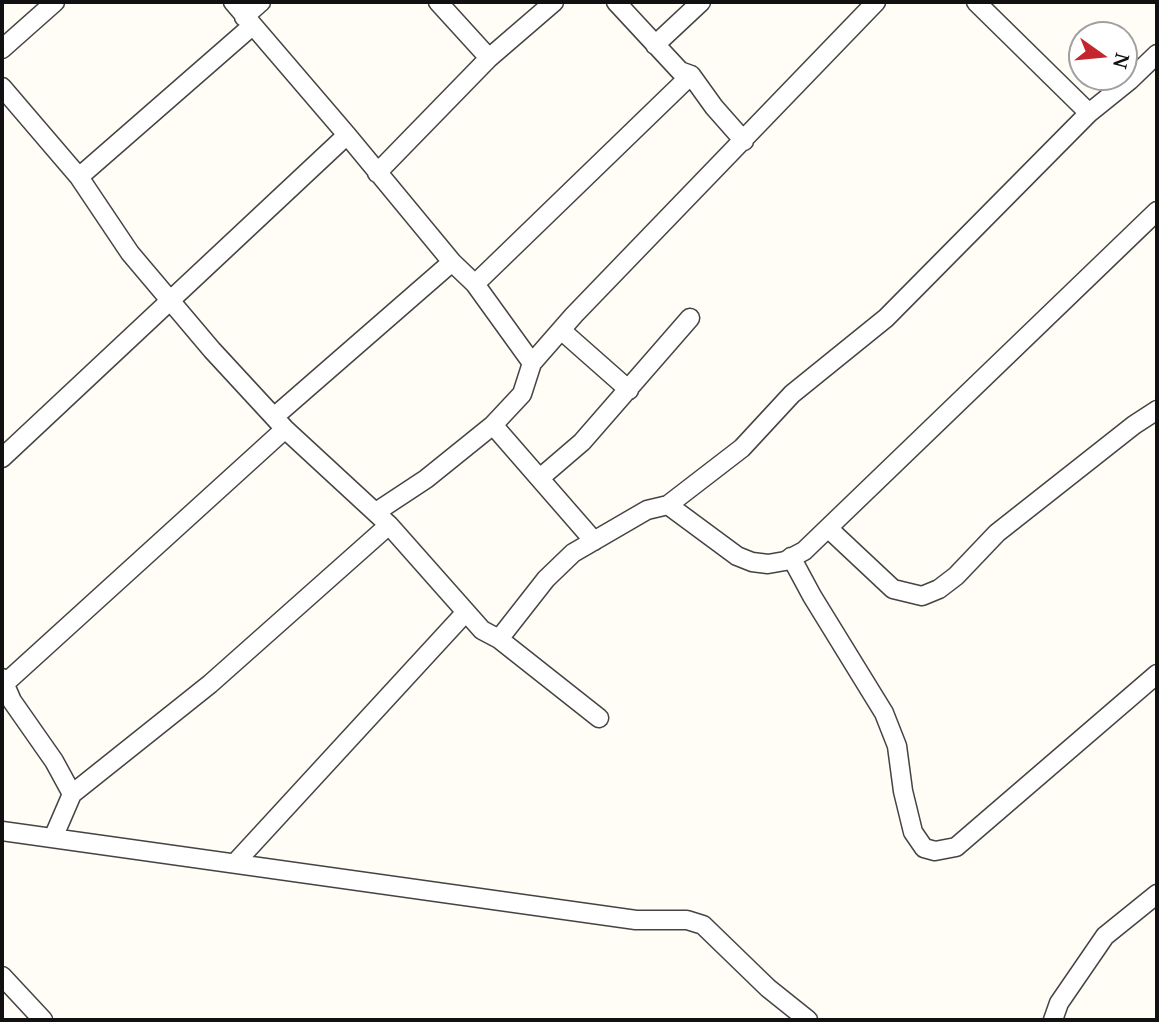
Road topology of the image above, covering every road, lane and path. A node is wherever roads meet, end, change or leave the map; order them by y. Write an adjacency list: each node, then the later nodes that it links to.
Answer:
1 (55, 2): 12 (street)
2 (233, 2): 10 (street)
3 (261, 2): 10 (street)
4 (438, 2): 14 (street)
5 (554, 2): 14 (street)
6 (616, 2): 11 (street)
7 (701, 2): 11 (street)
8 (876, 2): 19 (street)
9 (976, 2): 17 (street)
10 (248, 22): 18 (street); 21 (street)
11 (655, 45): 15 (street)
12 (2, 49)
13 (1157, 54): 17 (street)
14 (489, 58): 20 (street)
15 (691, 75): 19 (street); 24 (street)
16 (2, 87): 21 (street)
17 (1089, 113): 35 (street)
18 (347, 135): 20 (street); 25 (street)
19 (744, 141): 27 (street)
20 (377, 173): 23 (street)
21 (79, 177): 25 (street)
22 (1157, 211): 38 (street)
23 (452, 262): 24 (street); 31 (street)
24 (475, 284): 28 (street)
25 (172, 300): 31 (street); 33 (street)
26 (690, 318): 29 (street)
27 (561, 330): 28 (street); 29 (street)
28 (532, 363): 32 (street)
29 (629, 390): 34 (street)
30 (1157, 410): 38 (street)
31 (280, 423): 36 (street); 44 (street)
32 (494, 425): 34 (street); 36 (street)
33 (2, 458)
34 (540, 478): 39 (street)
35 (668, 506): 39 (street); 40 (street)
36 (376, 512): 37 (street)
37 (389, 525): 41 (street); 46 (street)
38 (829, 528): 40 (street)
39 (594, 541): 42 (street)
40 (791, 558): 43 (street)
41 (466, 612): 42 (street); 49 (street)
42 (499, 639): 45 (street)
43 (1157, 674)
44 (3, 683): 46 (street)
45 (599, 718)
46 (72, 793): 48 (street)
47 (2, 831): 48 (street)
48 (54, 838): 49 (street)
49 (235, 863): 53 (street)
50 (1157, 894): 54 (street)
51 (2, 976): 52 (street)
52 (43, 1020)
53 (808, 1020)
54 (1052, 1020)

